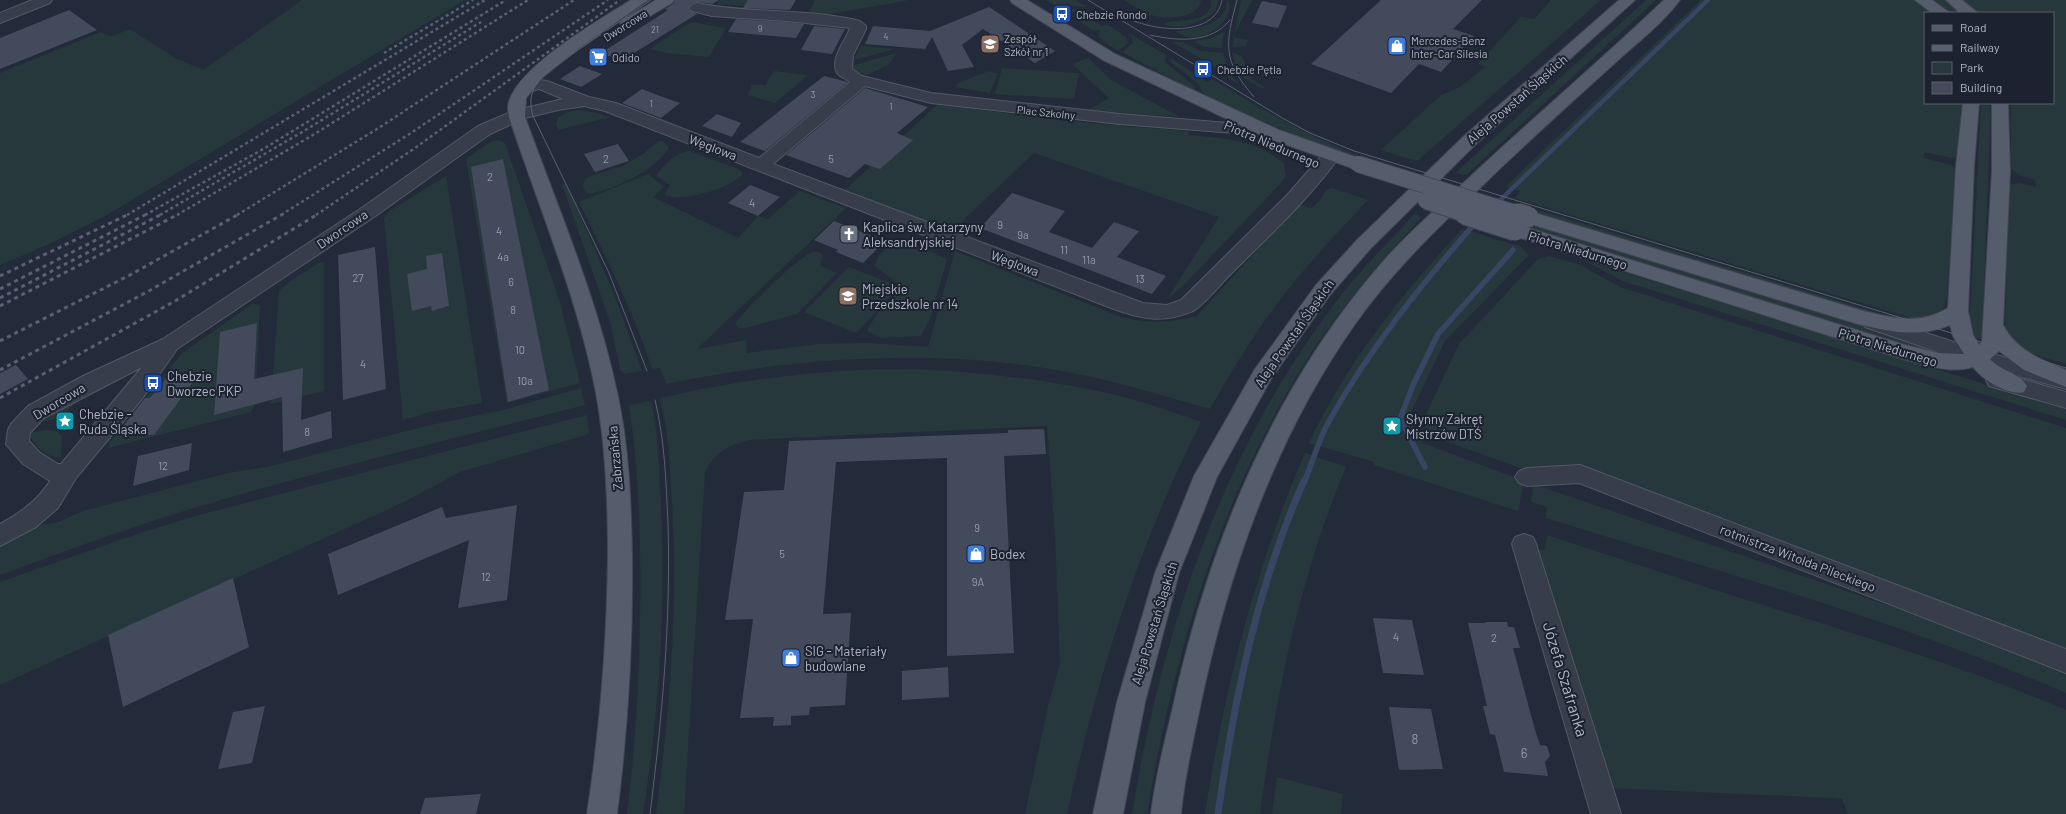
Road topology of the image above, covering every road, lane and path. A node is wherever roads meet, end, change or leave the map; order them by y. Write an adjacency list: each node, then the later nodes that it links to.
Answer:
1 (45, 0): 14 (street)
2 (641, 0): 18 (main road, Dworcowa)
3 (667, 0): 17 (main road, Dworcowa)
4 (1018, 0): 15 (main road, Piotra Niedurnego)
5 (1628, 0): 44 (main road, Aleja Powstań Śląskich)
6 (1673, 0): 13 (main road)
7 (1681, 0): 13 (main road)
8 (1922, 0): 11 (main road)
9 (1953, 0): 12 (main road)
10 (697, 8): 16 (street, Plac Szkolny)
11 (1940, 12)
12 (1969, 12)
13 (1656, 17): 45 (main road)
14 (0, 18)
15 (1109, 57): 23 (main road, Piotra Niedurnego); 24 (main road, Piotra Niedurnego)
16 (861, 81): 23 (street, Plac Szkolny); 25 (street)
17 (541, 84): 18 (street); 19 (street, Węglowa); 22 (main road, Dworcowa)
18 (524, 88): 22 (main road, Dworcowa)
19 (584, 101): 22 (street, Węglowa); 25 (street, Węglowa)
20 (1971, 104): 27 (main road)
21 (2000, 104): 29 (main road)
22 (517, 117): 30 (street, Dworcowa); 43 (main road, Zabrzańska)
23 (1234, 128): 24 (main road, Piotra Niedurnego)
24 (1327, 161): 25 (street, Węglowa); 26 (main road, Piotra Niedurnego, bridge)
25 (761, 165)
26 (1521, 223): 28 (main road, Piotra Niedurnego); 31 (main road, Piotra Niedurnego)
27 (1958, 311): 28 (main road); 32 (main road)
28 (1858, 318): 32 (street, Piotra Niedurnego)
29 (1992, 322): 32 (main road); 33 (main road)
30 (170, 344): 34 (street, Dworcowa); 36 (street, Dworcowa)
31 (1903, 352): 32 (main road); 35 (street, Piotra Niedurnego)
32 (1977, 358): 33 (street, Piotra Niedurnego); 35 (main road)
33 (2066, 380)
34 (91, 382): 36 (street, Dworcowa); 38 (street, Dworcowa)
35 (2016, 386): 37 (street, Piotra Niedurnego)
36 (134, 393): 38 (street, Dworcowa)
37 (2066, 400)
38 (68, 472): 40 (street)
39 (1528, 477): 42 (street, rotmistrza Witolda Pileckiego)
40 (0, 536)
41 (1524, 544): 46 (street, Józefa Szafranka)
42 (2066, 661)
43 (602, 814)
44 (1108, 814)
45 (1166, 814)
46 (1606, 814)

